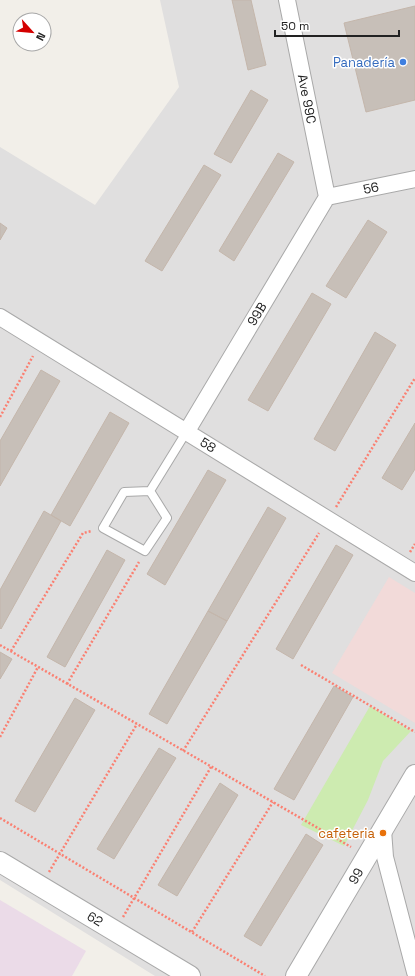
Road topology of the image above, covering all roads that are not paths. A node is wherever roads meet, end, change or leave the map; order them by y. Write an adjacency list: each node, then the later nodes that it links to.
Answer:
1 (287, 0): 3 (street, Ave 99C)
2 (415, 179): 3 (street, 56)
3 (328, 197): 5 (street, 99B)
4 (0, 317): 5 (street, 58)
5 (187, 431): 6 (lane); 7 (street, 58)
6 (150, 491): 6 (lane)
7 (415, 573)
8 (415, 775): 9 (street, 99)
9 (383, 830): 11 (street); 13 (street, 99)
10 (0, 862): 12 (street, 62)
11 (415, 972)
12 (190, 976)
13 (296, 976)

